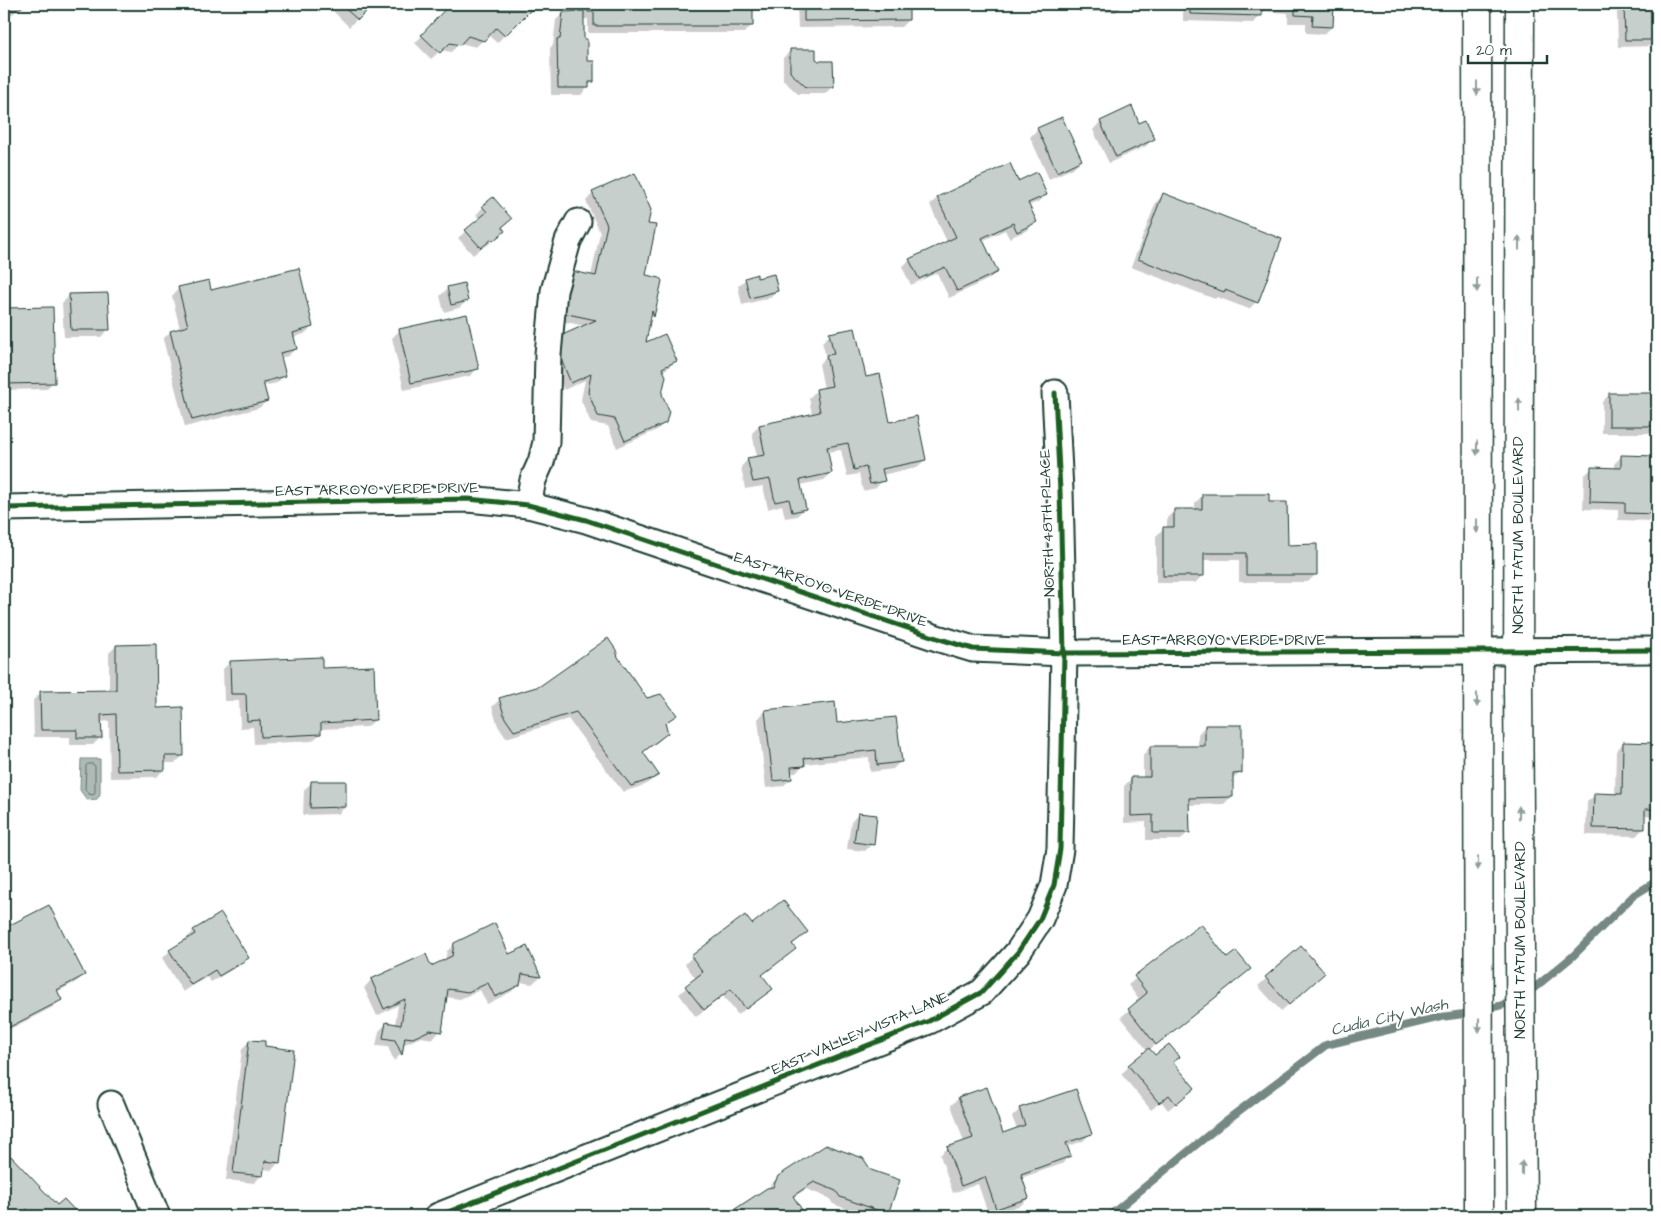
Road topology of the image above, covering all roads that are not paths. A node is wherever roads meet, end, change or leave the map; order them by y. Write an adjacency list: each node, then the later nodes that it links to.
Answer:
1 (1477, 4): 9 (main road, one-way to 9)
2 (1520, 4): 8 (main road, NORTH TATUM BOULEVARD, one-way to 2)
3 (578, 222): 5 (street)
4 (1055, 393): 10 (street, NORTH 48TH PLACE)
5 (528, 505): 6 (street, EAST ARROYO VERDE DRIVE); 10 (street, EAST ARROYO VERDE DRIVE)
6 (4, 508)
7 (1657, 650): 8 (street, EAST ARROYO VERDE DRIVE)
8 (1518, 651): 9 (street, EAST ARROYO VERDE DRIVE); 15 (main road, NORTH TATUM BOULEVARD, one-way to 8)
9 (1477, 652): 10 (street, EAST ARROYO VERDE DRIVE); 14 (main road, one-way to 14)
10 (1064, 653): 13 (street, EAST VALLEY VISTA LANE)
11 (110, 1104): 12 (street)
12 (157, 1216)
13 (438, 1216)
14 (1480, 1216)
15 (1522, 1216)

